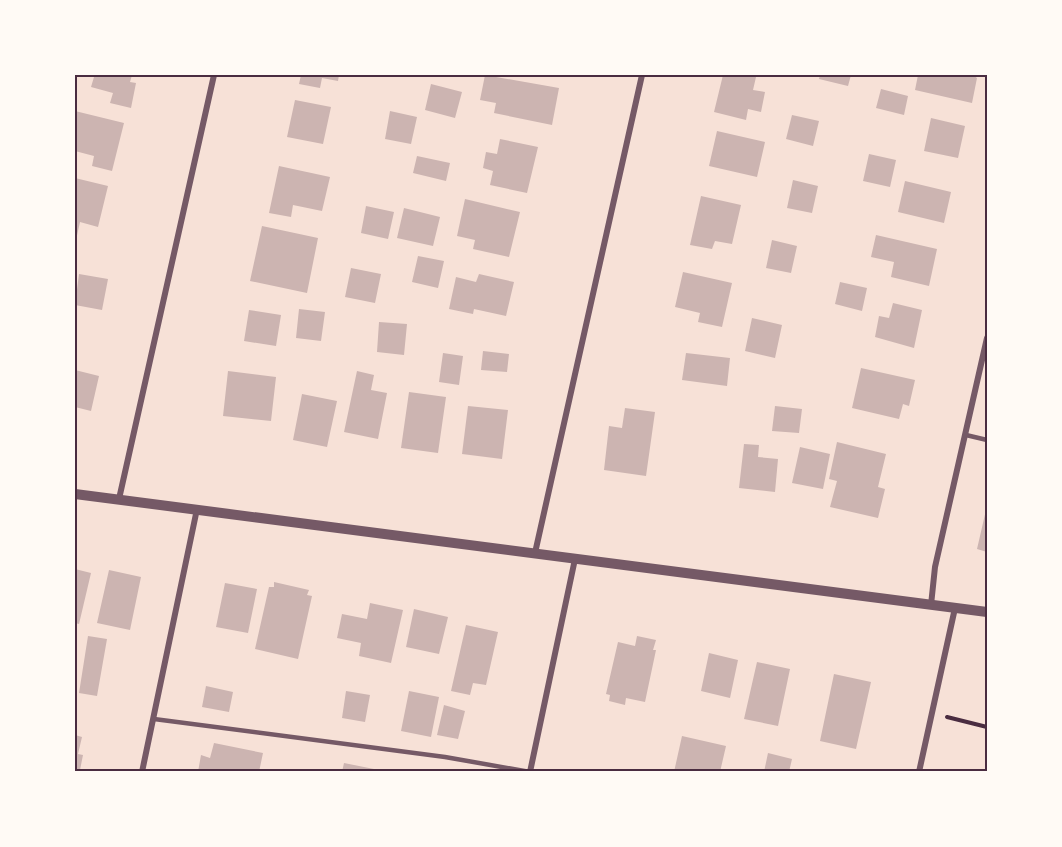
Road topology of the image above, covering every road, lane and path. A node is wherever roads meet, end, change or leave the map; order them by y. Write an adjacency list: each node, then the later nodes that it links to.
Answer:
1 (214, 75): 7 (street)
2 (642, 75): 9 (street)
3 (987, 338): 4 (street)
4 (966, 435): 5 (lane); 11 (street)
5 (987, 440)
6 (75, 494): 7 (street)
7 (119, 499): 8 (street)
8 (197, 509): 9 (street); 15 (street)
9 (535, 553): 10 (street)
10 (575, 559): 11 (street); 18 (street)
11 (931, 605): 12 (street)
12 (955, 608): 13 (street); 19 (street)
13 (987, 612)
14 (946, 717): 16 (path)
15 (154, 718): 17 (street); 18 (lane)
16 (987, 727)
17 (142, 772)
18 (530, 772)
19 (919, 772)

